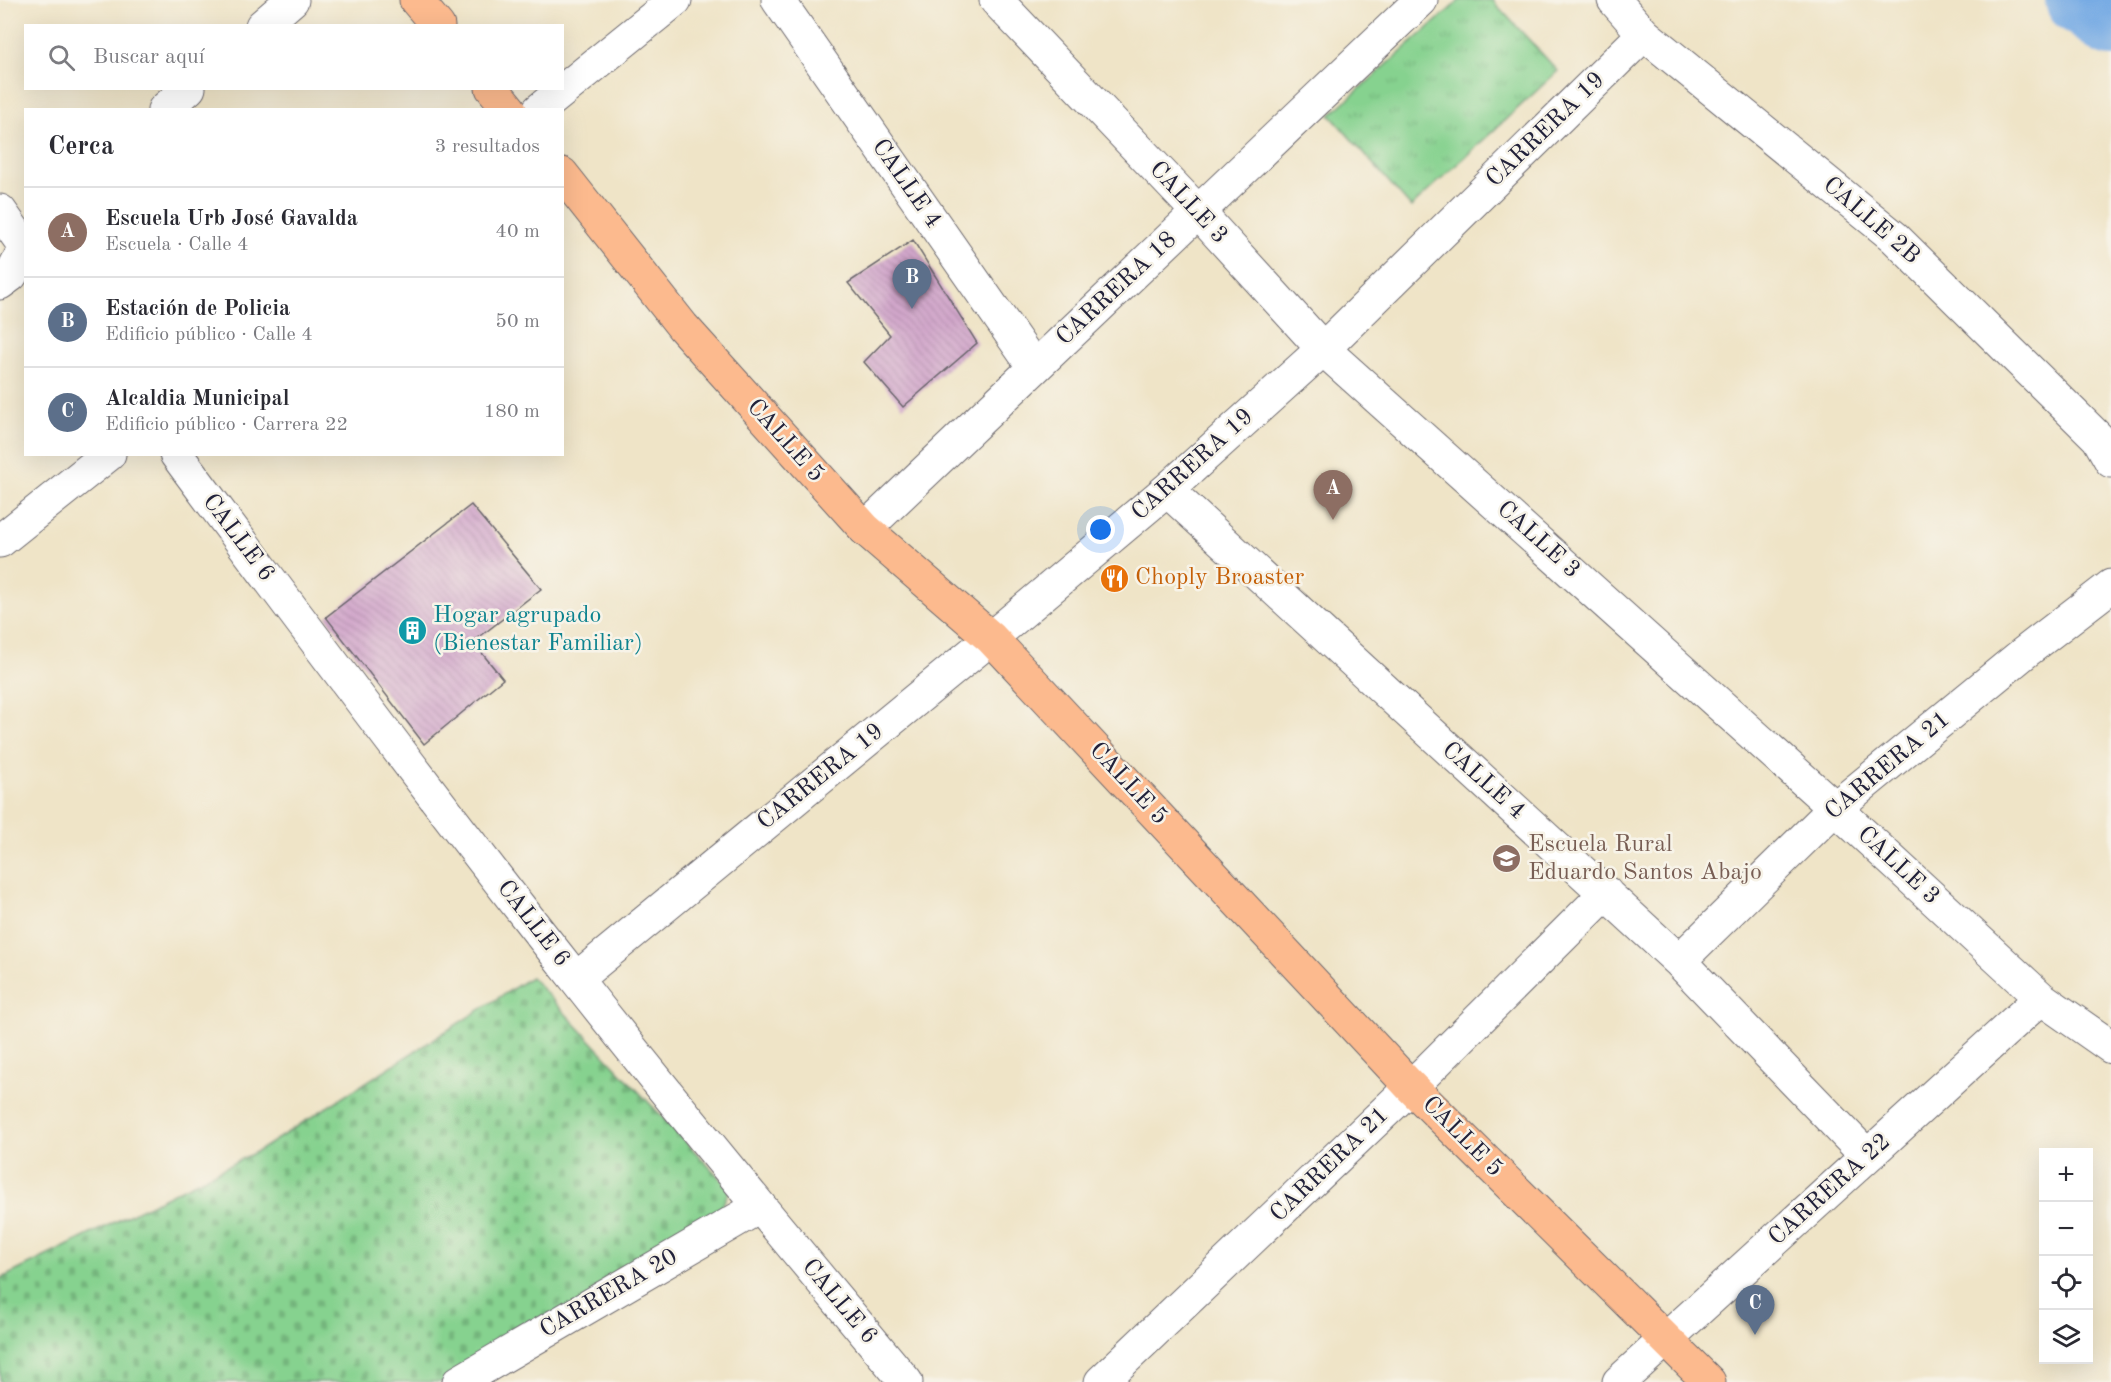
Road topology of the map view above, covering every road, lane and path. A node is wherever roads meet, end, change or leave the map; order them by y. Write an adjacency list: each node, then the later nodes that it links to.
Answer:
1 (292, 0): 8 (street)
2 (416, 0): 9 (main road)
3 (675, 0): 13 (street)
4 (778, 0): 25 (street, CALLE 4)
5 (996, 0): 20 (street, CALLE 3)
6 (1421, 0): 20 (street, CARRERA 18)
7 (1614, 0): 10 (street, CALLE 2B)
8 (264, 24)
9 (436, 24)
10 (1644, 34): 24 (street, CARRERA 19); 28 (street, CALLE 2B)
11 (187, 90): 15 (street)
12 (494, 90): 16 (main road)
13 (564, 90)
14 (564, 90): 17 (street)
15 (166, 108)
16 (508, 108)
17 (541, 108)
18 (564, 177): 30 (main road, CALLE 5)
19 (0, 211): 21 (street)
20 (1198, 212): 24 (street, CALLE 3); 25 (street, CARRERA 18)
21 (24, 246)
22 (24, 249): 23 (street)
23 (0, 283)
24 (1323, 349): 29 (street, CARRERA 19); 34 (street, CALLE 3)
25 (1034, 367): 30 (street, CARRERA 18)
26 (107, 456): 31 (street)
27 (177, 456): 37 (street, CALLE 6)
28 (2111, 461)
29 (1167, 490): 33 (street, CARRERA 19); 35 (street, CALLE 4)
30 (864, 529): 33 (main road, CALLE 5)
31 (0, 542)
32 (2111, 586): 34 (street, CARRERA 21)
33 (991, 638): 37 (street, CARRERA 19); 40 (main road, CALLE 5)
34 (1835, 808): 36 (street, CARRERA 21); 38 (street, CALLE 3)
35 (1606, 893): 36 (street, CALLE 4); 40 (street, CARRERA 21)
36 (1679, 961): 41 (street, CALLE 4)
37 (576, 979): 42 (street, CALLE 6)
38 (2041, 998): 39 (street, CALLE 3); 41 (street, CARRERA 22)
39 (2111, 1047)
40 (1411, 1087): 43 (main road, CALLE 5); 46 (street, CARRERA 21)
41 (1867, 1156): 43 (street, CARRERA 22)
42 (759, 1207): 44 (street, CARRERA 20); 45 (street, CALLE 6)
43 (1666, 1339): 47 (street, CARRERA 22); 48 (main road, CALLE 5)
44 (459, 1382)
45 (906, 1382)
46 (1101, 1382)
47 (1619, 1382)
48 (1709, 1382)

